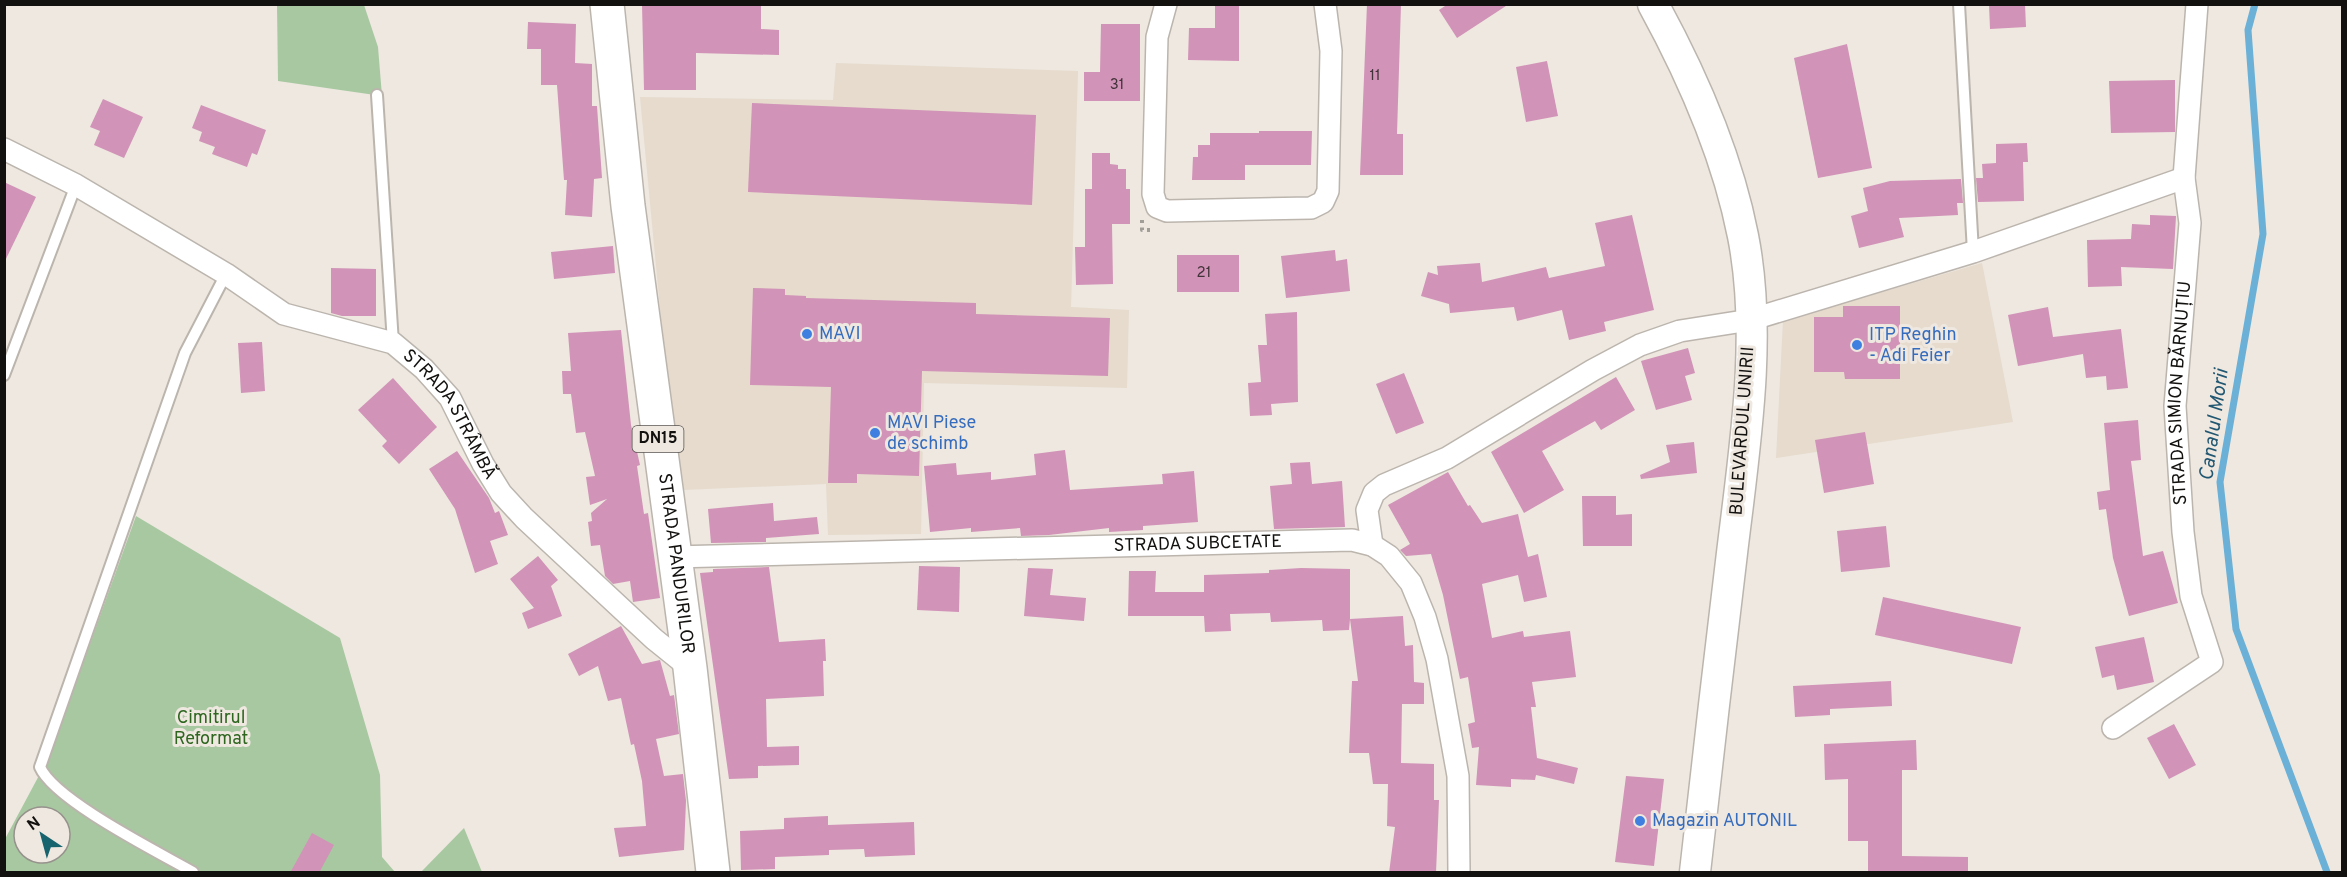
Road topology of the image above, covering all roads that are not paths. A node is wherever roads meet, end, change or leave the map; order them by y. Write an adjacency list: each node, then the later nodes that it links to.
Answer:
1 (608, 4): 17 (highway, STRADA PANDURILOR / DN15)
2 (1166, 4): 3 (street)
3 (1324, 4)
4 (1653, 4): 13 (main road, BULEVARDUL UNIRII)
5 (1959, 4): 11 (lane)
6 (2197, 4): 9 (street, STRADA SIMION BĂRNUȚIU)
7 (377, 95): 14 (lane)
8 (4, 149): 10 (street, STRADA STRÂMBĂ)
9 (2184, 178): 11 (street); 19 (street, STRADA SIMION BĂRNUȚIU)
10 (76, 185): 12 (street, STRADA STRÂMBĂ); 15 (lane)
11 (1973, 252): 13 (street)
12 (226, 274): 14 (street, STRADA STRÂMBĂ); 20 (lane)
13 (1750, 320): 16 (street); 23 (main road, BULEVARDUL UNIRII)
14 (393, 343): 18 (street, STRADA STRÂMBĂ)
15 (4, 375)
16 (1372, 545): 17 (street, STRADA SUBCETATE); 22 (street, STRADA SUBCETATE)
17 (674, 557): 18 (highway, STRADA PANDURILOR / DN15)
18 (690, 668): 21 (highway, STRADA PANDURILOR / DN15)
19 (2113, 728)
20 (193, 873)
21 (713, 873)
22 (1459, 873)
23 (1695, 873)

